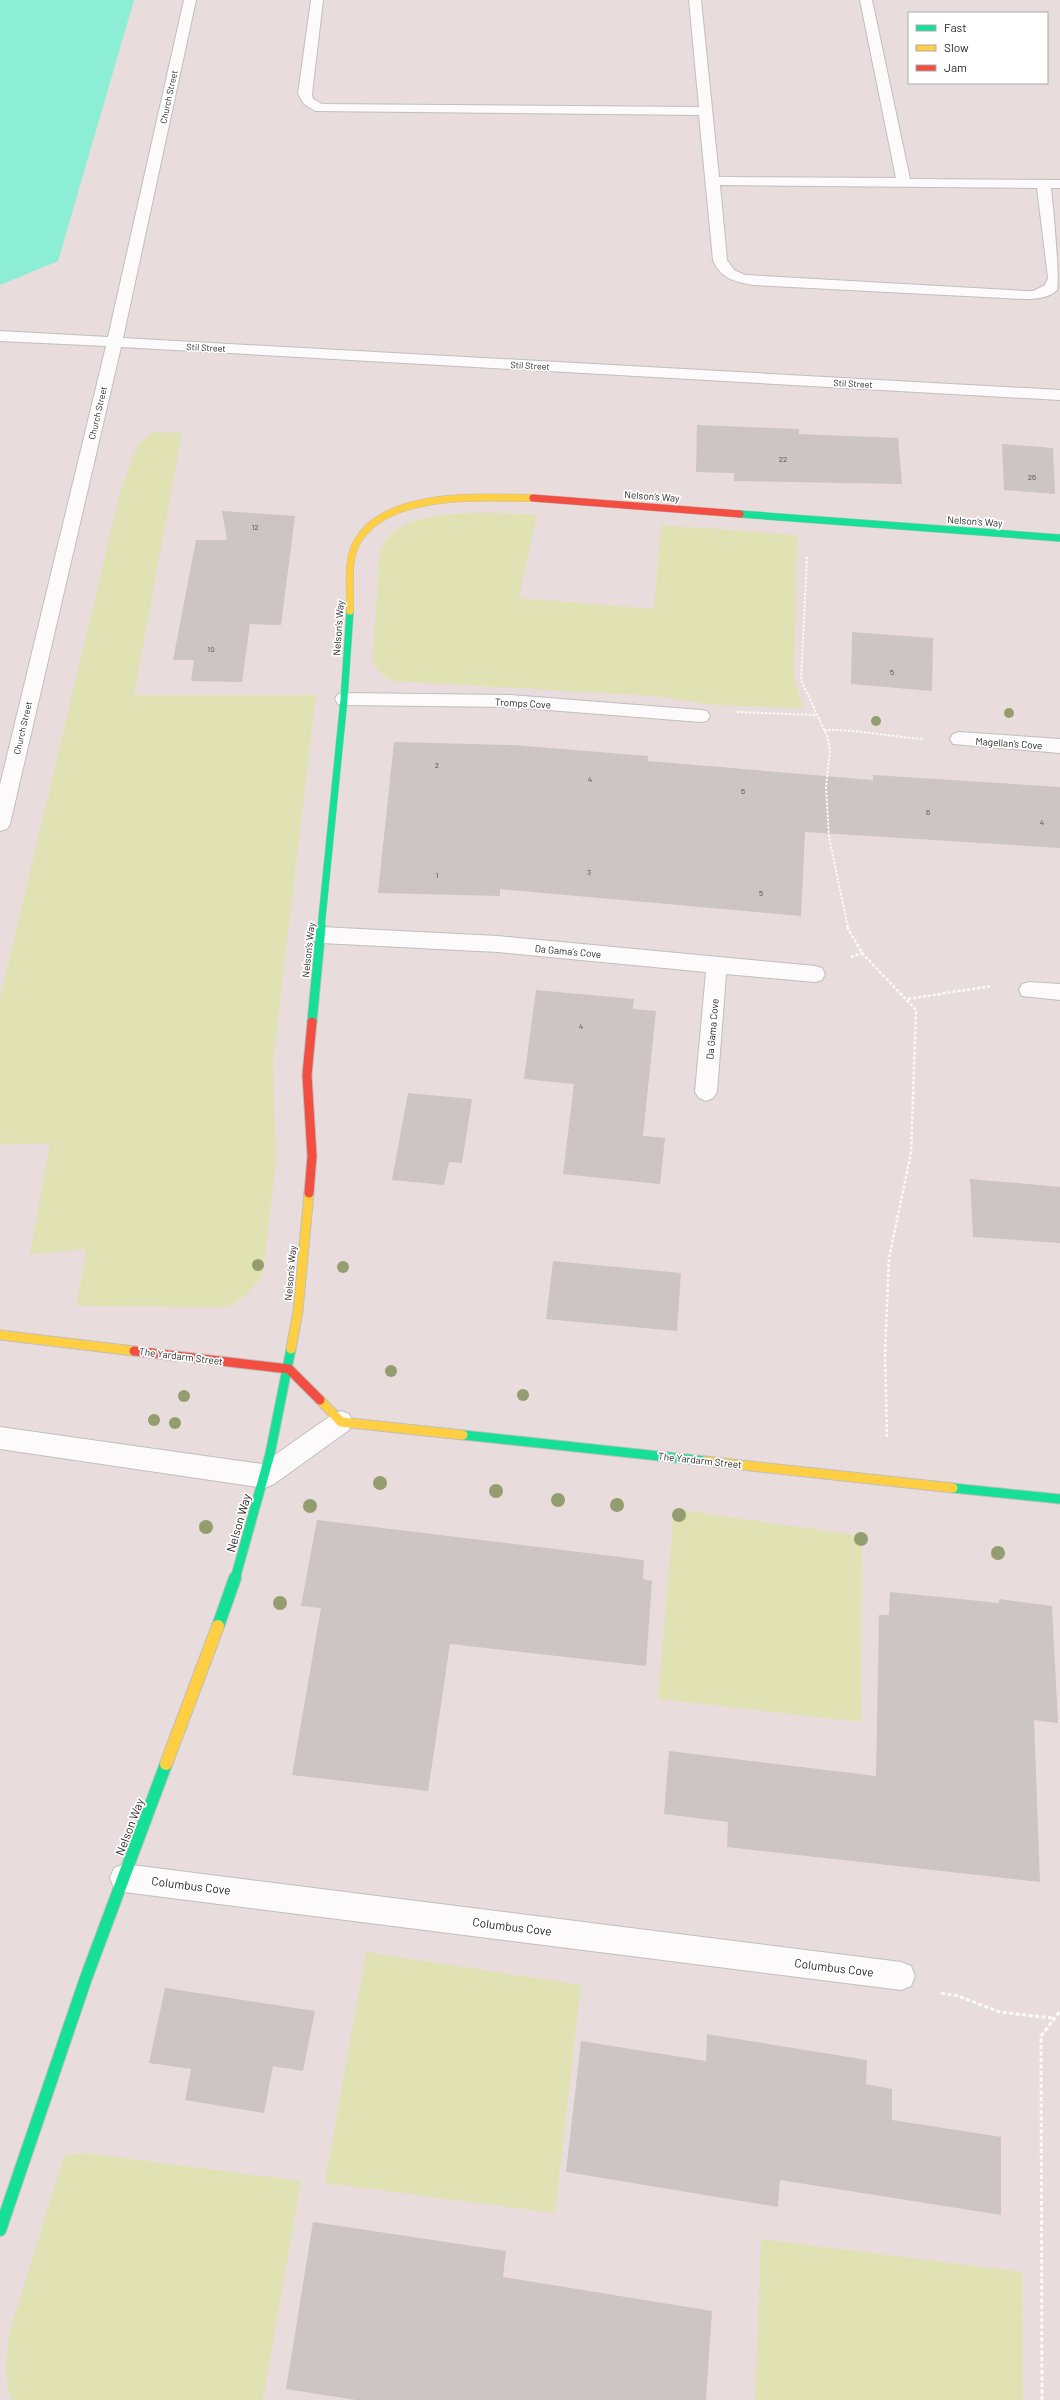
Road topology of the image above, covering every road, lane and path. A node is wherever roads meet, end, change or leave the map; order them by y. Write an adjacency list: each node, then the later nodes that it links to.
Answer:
1 (190, 0): 11 (street, Church Street)
2 (317, 0): 5 (street)
3 (695, 0): 5 (street)
4 (866, 0): 7 (street)
5 (706, 111): 6 (street)
6 (712, 181): 7 (street); 8 (street)
7 (904, 182): 8 (street)
8 (1043, 184): 9 (street)
9 (1060, 184)
10 (0, 336): 11 (street, Stil Street)
11 (114, 343): 12 (street, Stil Street); 21 (street, Church Street)
12 (1060, 395)
13 (808, 519): 14 (street, Nelson’s Way); 15 (street, Nelson’s Way); 16 (path)
14 (1060, 538)
15 (344, 699): 17 (street, Tromps Cove); 22 (street, Nelson’s Way)
16 (816, 715): 17 (path); 18 (path)
17 (701, 716)
18 (824, 730): 19 (path); 27 (path)
19 (959, 739): 20 (street, Magellan’s Cove)
20 (1060, 746)
21 (0, 824)
22 (321, 935): 23 (street, Da Gama’s Cove); 30 (street, Nelson’s Way)
23 (717, 965): 24 (street, Da Gama’s Cove); 28 (street, Da Gama Cove)
24 (815, 974)
25 (1029, 990): 26 (street); 27 (path)
26 (1060, 992)
27 (907, 999): 35 (path)
28 (706, 1092)
29 (0, 1335): 30 (street, The Yardarm Street)
30 (289, 1369): 31 (street); 32 (street, Nelson’s Way)
31 (341, 1422): 34 (street); 35 (street, The Yardarm Street)
32 (277, 1430): 34 (street, Nelson Way)
33 (0, 1438): 34 (street)
34 (265, 1476): 37 (street, Nelson Way)
35 (888, 1480): 36 (street, The Yardarm Street)
36 (1060, 1499)
37 (124, 1878): 38 (street, Columbus Cove); 41 (street, Nelson Way)
38 (900, 1976): 40 (path)
39 (1060, 2011): 40 (path)
40 (1053, 2018): 42 (path)
41 (0, 2230)
42 (1042, 2400)

